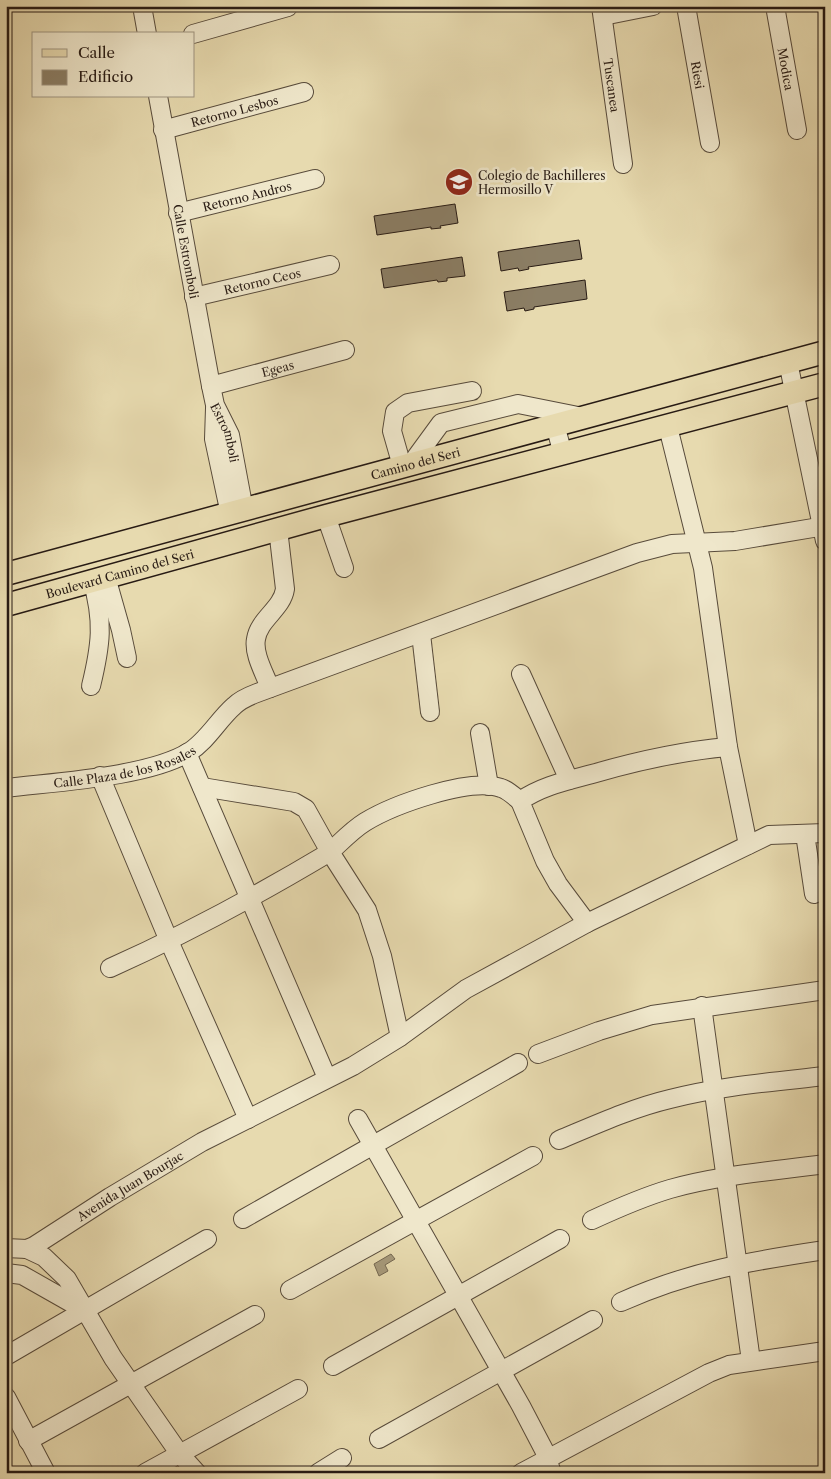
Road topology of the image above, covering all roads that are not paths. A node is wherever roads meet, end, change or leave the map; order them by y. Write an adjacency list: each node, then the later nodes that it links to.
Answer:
1 (142, 6): 7 (street)
2 (652, 6): 6 (street)
3 (686, 6): 13 (street, Riesi)
4 (775, 6): 12 (street, Modica)
5 (288, 8): 8 (street)
6 (602, 11): 14 (street, Tuscanea)
7 (147, 32)
8 (195, 33)
9 (304, 92): 11 (street, Retorno Lesbos)
10 (158, 98): 11 (street, Calle Estromboli)
11 (164, 130): 16 (street, Calle Estromboli)
12 (797, 130)
13 (710, 144)
14 (624, 164)
15 (316, 179): 16 (street, Retorno Andros)
16 (178, 213): 18 (street, Calle Estromboli)
17 (330, 265): 18 (street, Retorno Ceos)
18 (194, 297): 23 (street, Calle Estromboli)
19 (345, 350): 23 (street, Egeas)
20 (825, 352): 21 (main road, Camino del Seri)
21 (788, 362): 25 (street); 27 (main road, Camino del Seri)
22 (825, 384): 25 (main road)
23 (211, 386): 26 (street, Calle Estromboli)
24 (472, 391): 31 (street)
25 (793, 393): 29 (main road); 35 (street)
26 (215, 405): 32 (street, Estromboli)
27 (584, 417): 28 (main road, Camino del Seri); 31 (street)
28 (555, 425): 30 (street); 31 (main road, Camino del Seri)
29 (668, 426): 30 (main road); 36 (street)
30 (563, 454): 33 (main road)
31 (406, 465): 32 (main road, Camino del Seri)
32 (237, 512): 37 (main road, Camino del Seri)
33 (326, 516): 34 (main road); 38 (street)
34 (278, 529): 40 (main road, Boulevard Camino del Seri); 47 (street)
35 (824, 531): 36 (street, Calle Plaza de los Rosales)
36 (696, 542): 43 (street, Calle Plaza de los Rosales); 50 (street)
37 (54, 562): 39 (main road, Camino del Seri); 41 (main road)
38 (344, 568)
39 (6, 574)
40 (99, 578): 42 (main road, Boulevard Camino del Seri); 44 (street); 46 (street)
41 (6, 582)
42 (6, 605)
43 (421, 634): 47 (street, Calle Plaza de los Rosales); 48 (street)
44 (127, 658)
45 (521, 674): 53 (street)
46 (91, 686)
47 (270, 688): 51 (street, Calle Plaza de los Rosales)
48 (430, 712)
49 (480, 733): 54 (street)
50 (728, 747): 53 (street); 60 (street)
51 (188, 754): 52 (street, Calle Plaza de los Rosales); 55 (street)
52 (100, 776): 56 (street, Calle Plaza de los Rosales); 65 (street)
53 (569, 780): 57 (street)
54 (489, 786): 57 (street); 61 (street)
55 (202, 787): 61 (street); 63 (street)
56 (6, 788)
57 (520, 801): 64 (street)
58 (825, 833): 59 (street, Avenida Juan Bourjac)
59 (805, 834): 60 (street, Avenida Juan Bourjac); 62 (street)
60 (748, 845): 64 (street, Avenida Juan Bourjac)
61 (330, 852): 63 (street); 69 (street)
62 (814, 894)
63 (251, 899): 65 (street); 73 (street)
64 (587, 923): 69 (street, Avenida Juan Bourjac)
65 (169, 941): 66 (street); 75 (street)
66 (110, 968)
67 (825, 990): 68 (street)
68 (702, 1006): 70 (street); 74 (street)
69 (400, 1037): 73 (street, Avenida Juan Bourjac)
70 (538, 1054)
71 (518, 1063): 78 (street)
72 (825, 1076): 74 (street)
73 (327, 1078): 75 (street, Avenida Juan Bourjac)
74 (714, 1090): 77 (street); 81 (street)
75 (248, 1119): 88 (street, Avenida Juan Bourjac)
76 (358, 1119): 78 (street)
77 (559, 1140)
78 (373, 1146): 82 (street); 84 (street)
79 (533, 1156): 84 (street)
80 (825, 1164): 81 (street)
81 (726, 1178): 83 (street); 90 (street)
82 (243, 1219)
83 (592, 1220)
84 (417, 1221): 92 (street); 93 (street)
85 (207, 1239): 95 (street)
86 (560, 1239): 93 (street)
87 (6, 1248): 88 (street)
88 (27, 1249): 95 (street)
89 (825, 1250): 90 (street)
90 (737, 1263): 94 (street); 100 (street)
91 (6, 1273): 95 (street)
92 (290, 1290)
93 (460, 1297): 101 (street); 102 (street)
94 (620, 1302)
95 (85, 1310): 99 (street); 103 (street)
96 (255, 1315): 103 (street)
97 (593, 1320): 102 (street)
98 (825, 1351): 100 (street)
99 (6, 1356)
100 (751, 1361): 110 (street)
101 (333, 1366)
102 (502, 1372): 106 (street); 110 (street)
103 (131, 1383): 107 (street); 108 (street)
104 (298, 1389): 108 (street)
105 (6, 1397): 107 (street)
106 (380, 1439)
107 (28, 1442): 111 (street)
108 (179, 1453): 112 (street); 113 (street)
109 (342, 1458): 114 (street)
110 (550, 1465): 115 (street)
111 (46, 1473)
112 (145, 1473)
113 (197, 1473)
114 (318, 1473)
115 (521, 1473)

